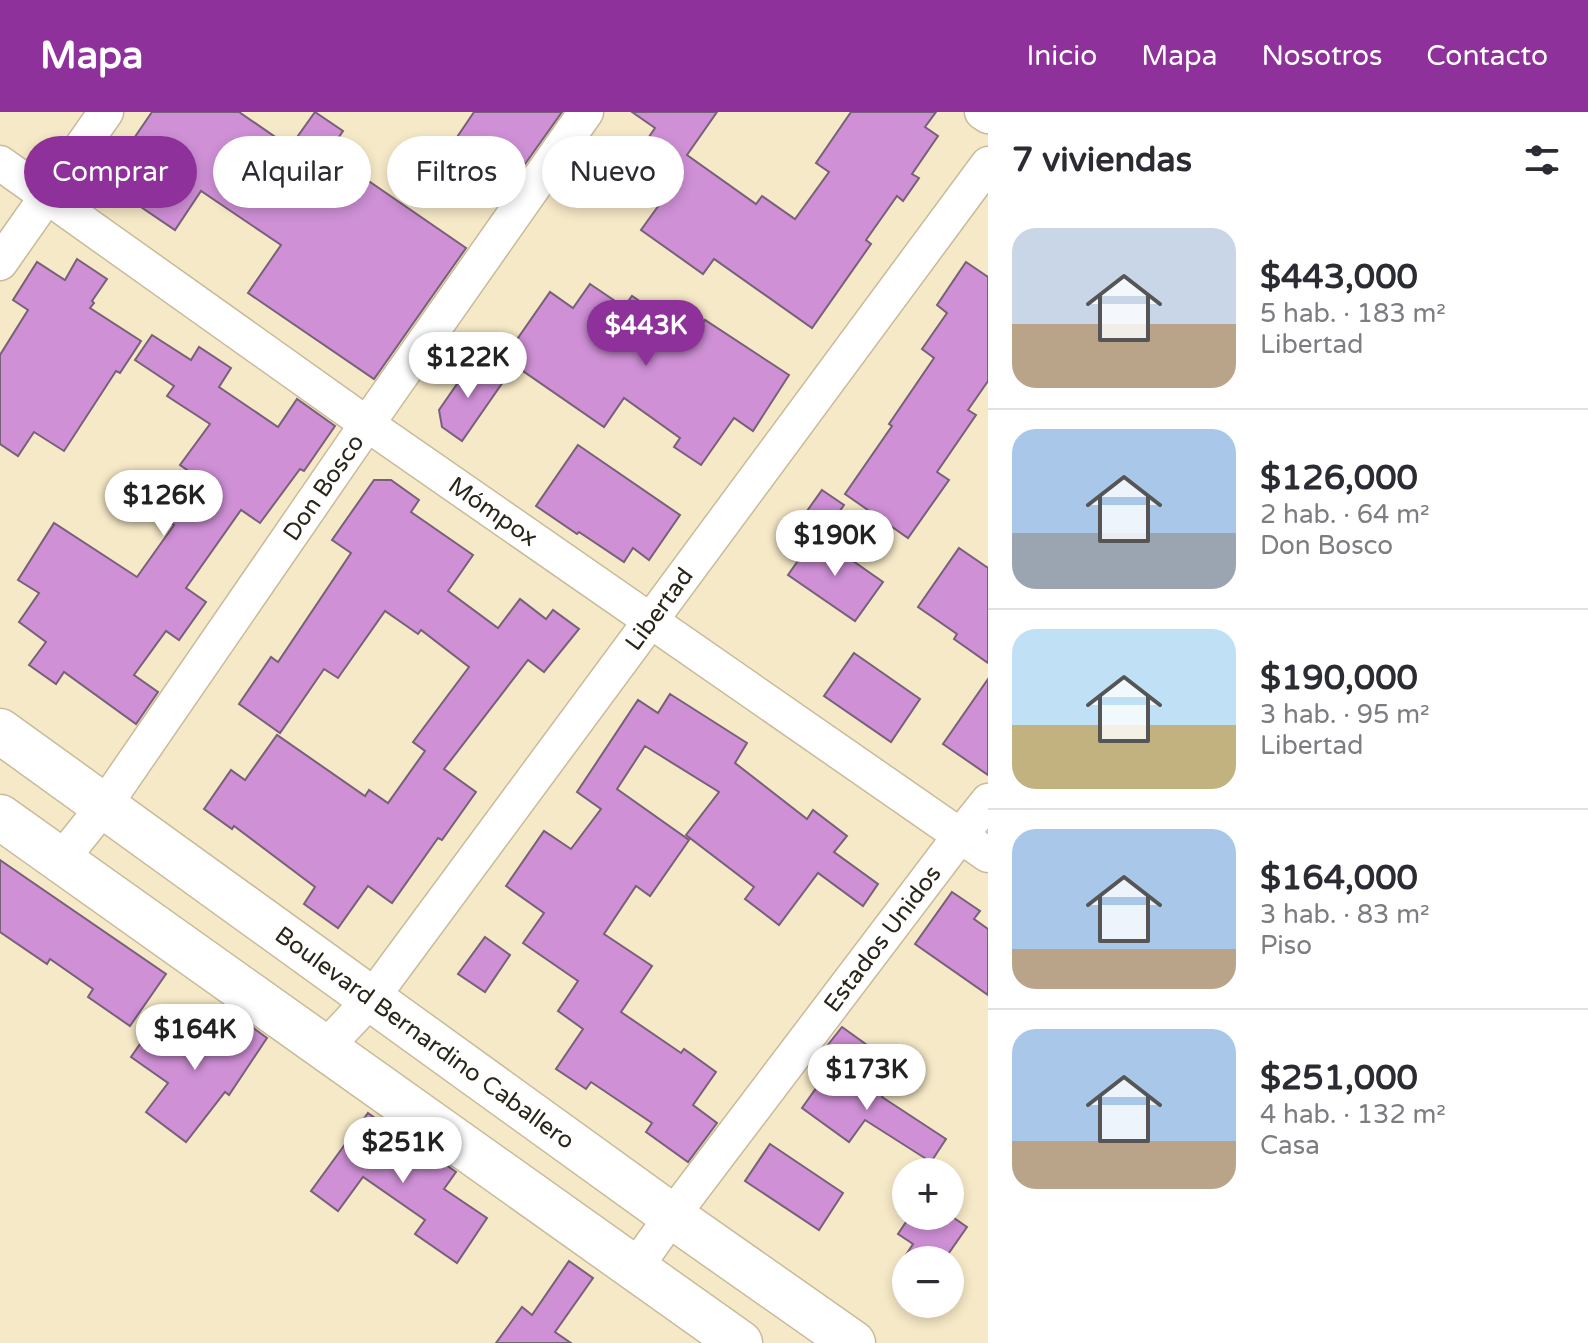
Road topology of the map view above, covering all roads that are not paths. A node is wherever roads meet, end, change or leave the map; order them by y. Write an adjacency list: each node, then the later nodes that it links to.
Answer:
1 (106, 112): 5 (street)
2 (586, 112): 12 (street, Don Bosco)
3 (982, 112): 4 (street)
4 (988, 116)
5 (89, 136)
6 (0, 163): 8 (street, Mómpox)
7 (988, 164): 13 (street, Libertad)
8 (24, 179)
9 (38, 208): 11 (street)
10 (65, 208): 12 (street, Mómpox)
11 (0, 263)
12 (367, 424): 13 (street, Mómpox); 16 (street, Don Bosco)
13 (650, 621): 18 (street, Mómpox); 21 (street, Libertad)
14 (0, 731): 16 (main road, Boulevard Bernardino Caballero)
15 (988, 801): 18 (street, Estados Unidos)
16 (104, 806): 20 (street, Don Bosco); 21 (main road, Boulevard Bernardino Caballero)
17 (0, 817): 20 (main road)
18 (960, 836): 19 (street, Mómpox); 23 (street, Estados Unidos)
19 (988, 855)
20 (61, 860): 22 (main road)
21 (371, 999): 22 (street, Libertad); 23 (main road, Boulevard Bernardino Caballero)
22 (325, 1048): 24 (main road)
23 (672, 1216): 24 (street, Estados Unidos); 26 (main road, Boulevard Bernardino Caballero)
24 (635, 1268): 25 (main road)
25 (740, 1343)
26 (853, 1343)

